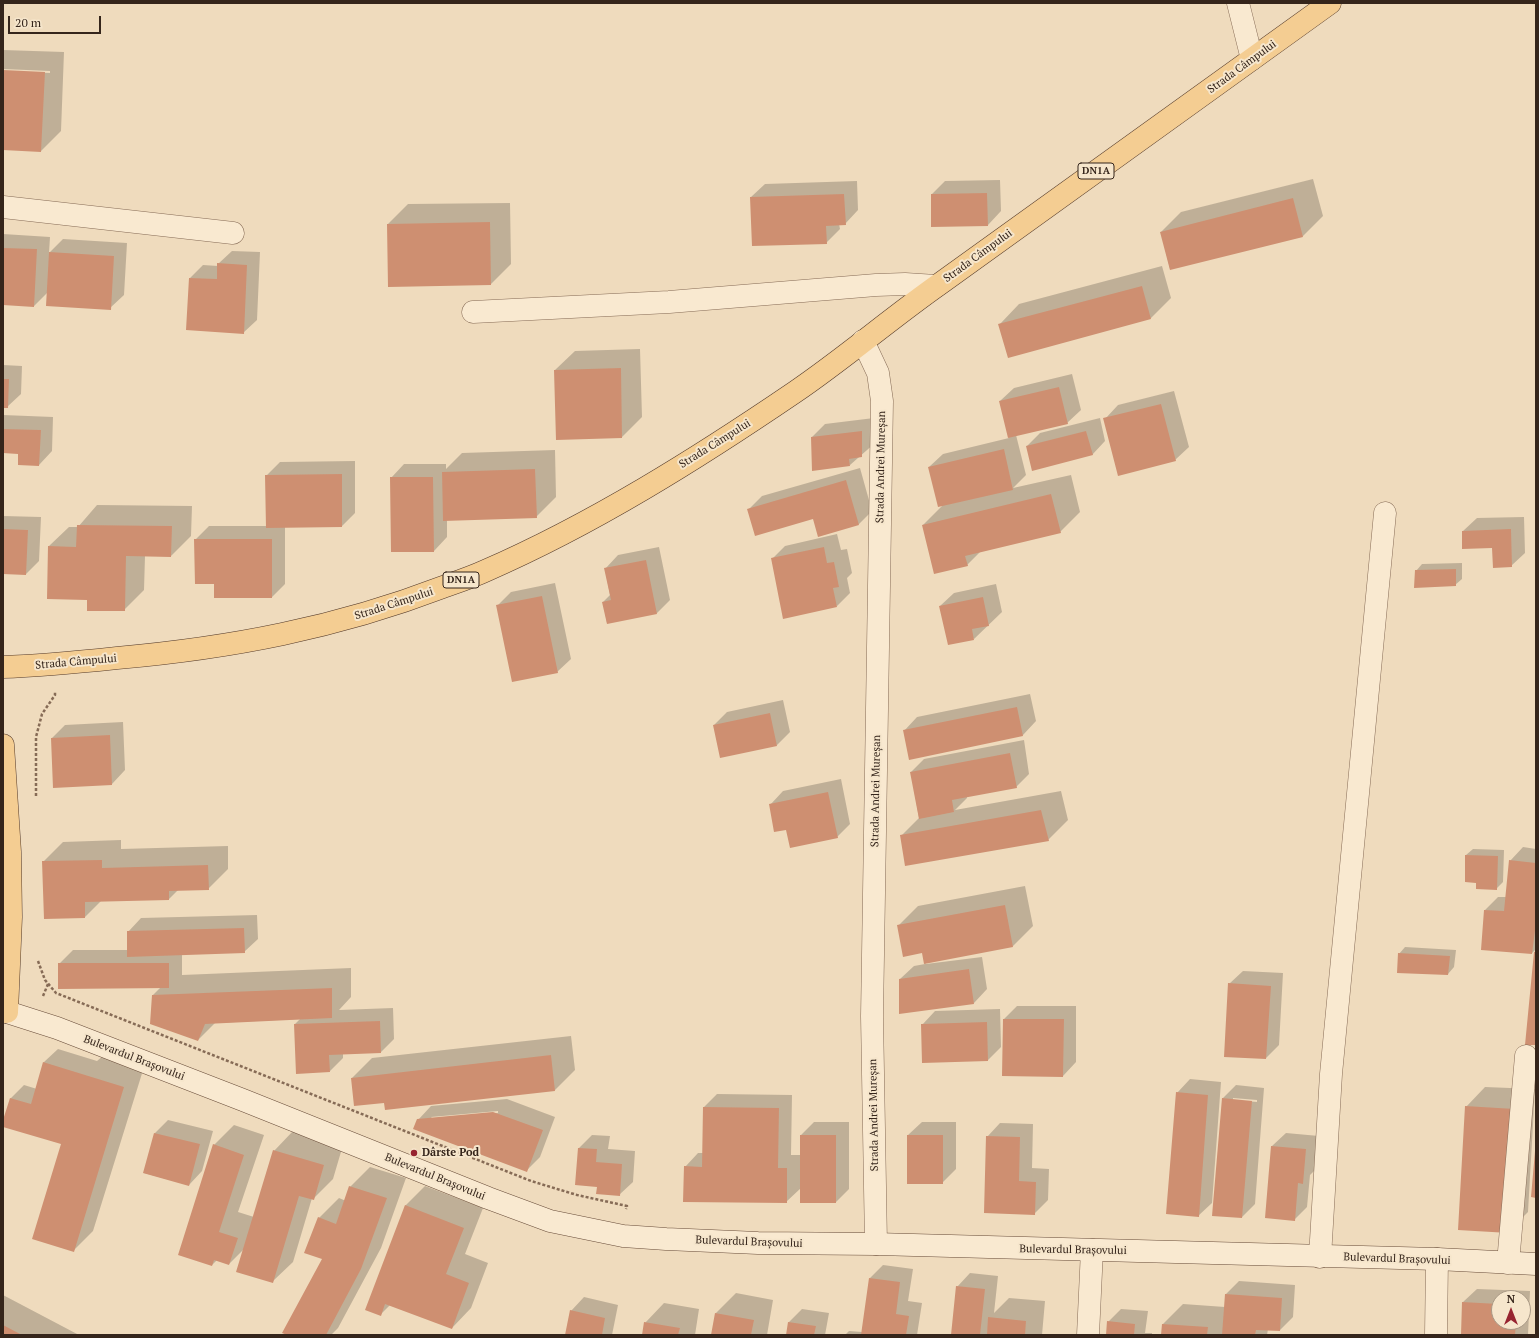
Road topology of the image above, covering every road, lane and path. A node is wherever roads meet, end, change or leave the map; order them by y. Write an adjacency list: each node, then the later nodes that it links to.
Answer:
1 (1238, 3): 3 (street)
2 (1330, 3): 3 (main road, Strada Câmpului / DN1A)
3 (1252, 59): 6 (main road, Strada Câmpului / DN1A)
4 (3, 207): 5 (street)
5 (233, 233)
6 (936, 286): 7 (street); 8 (main road, Strada Câmpului / DN1A)
7 (473, 312)
8 (863, 341): 10 (main road, Strada Câmpului / DN1A); 18 (street, Strada Andrei Mureșan)
9 (1385, 513): 20 (street)
10 (55, 664): 11 (main road, Strada Câmpului / DN1A); 13 (path)
11 (3, 667)
12 (3, 745): 15 (main road)
13 (36, 799)
14 (38, 956): 17 (path)
15 (5, 1012): 17 (street, Bulevardul Brașovului)
16 (1526, 1056): 22 (street)
17 (622, 1236): 18 (street, Bulevardul Brașovului)
18 (876, 1244): 19 (street, Bulevardul Brașovului)
19 (1092, 1250): 20 (street, Bulevardul Brașovului); 24 (street)
20 (1320, 1257): 21 (street, Bulevardul Brașovului)
21 (1437, 1259): 22 (street, Bulevardul Brașovului); 25 (street)
22 (1508, 1263): 23 (street, Bulevardul Brașovului)
23 (1536, 1264)
24 (1088, 1335)
25 (1436, 1335)

